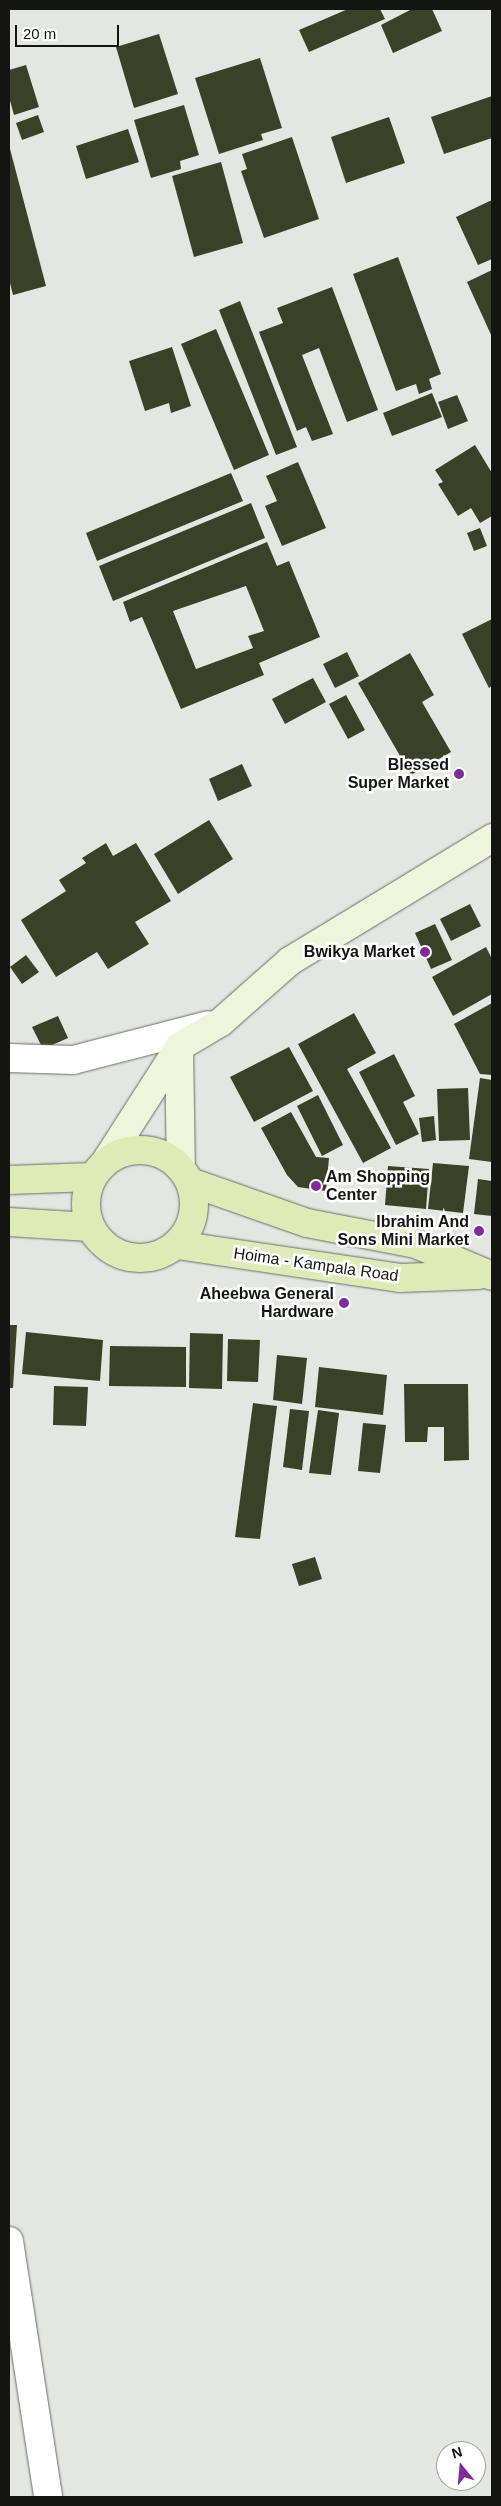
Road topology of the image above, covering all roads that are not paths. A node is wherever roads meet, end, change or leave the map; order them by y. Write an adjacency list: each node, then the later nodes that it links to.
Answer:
1 (492, 838): 2 (main road)
2 (220, 1022): 3 (main road); 4 (street)
3 (179, 1047): 5 (main road); 6 (main road)
4 (9, 1058)
5 (98, 1170): 6 (main road); 7 (main road); 9 (main road)
6 (186, 1175): 10 (main road); 11 (main road, Hoima - Kampala Road)
7 (9, 1180)
8 (9, 1222): 9 (main road)
9 (90, 1226): 10 (main road)
10 (176, 1245): 11 (main road, Hoima - Kampala Road)
11 (489, 1276)
12 (9, 2242): 13 (street)
13 (48, 2497)

